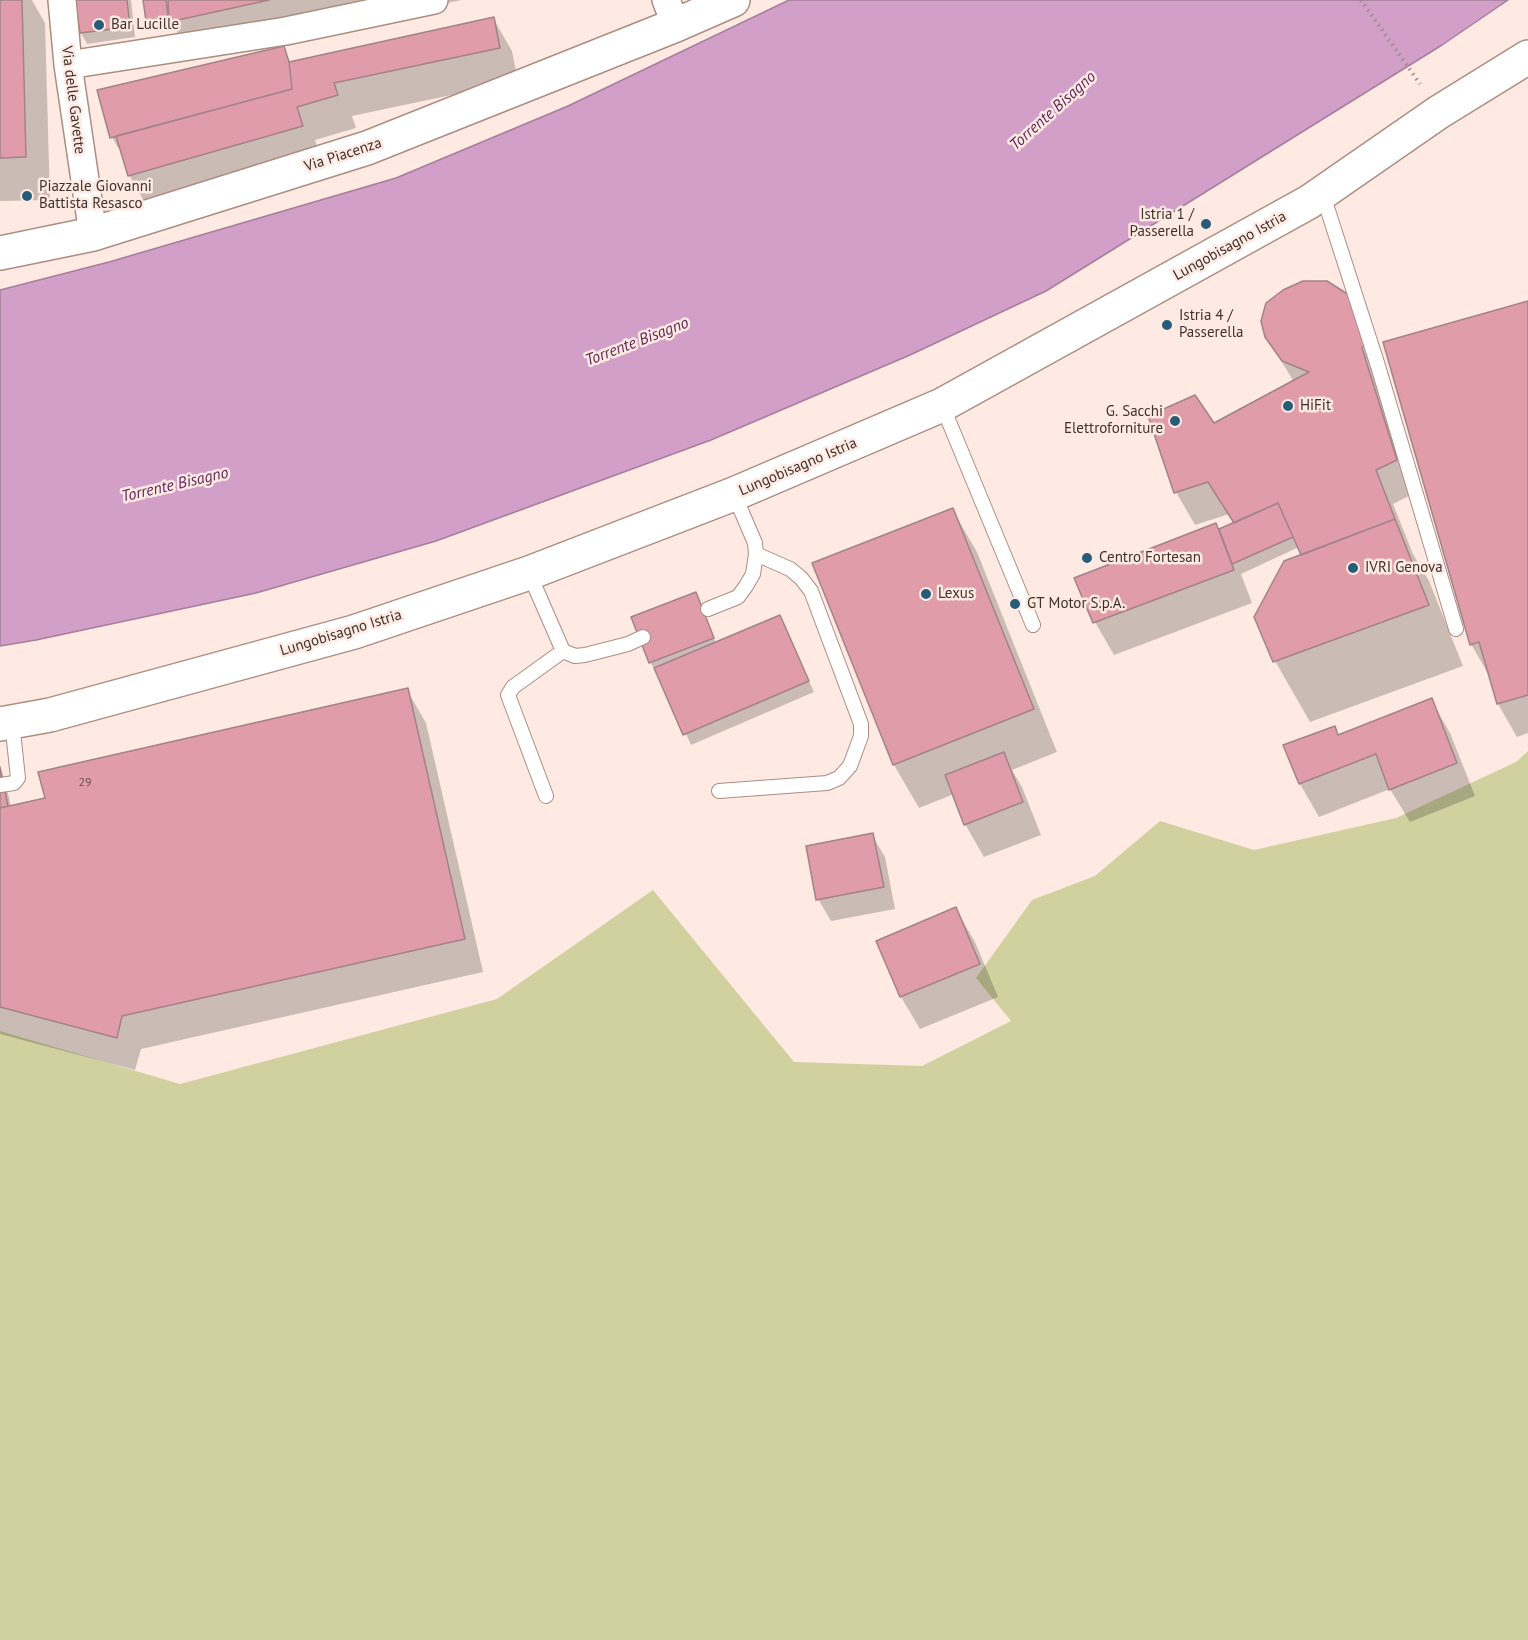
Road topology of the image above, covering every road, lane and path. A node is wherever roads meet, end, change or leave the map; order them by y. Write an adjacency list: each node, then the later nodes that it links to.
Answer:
1 (62, 0): 7 (street, Via delle Gavette)
2 (434, 0): 7 (street)
3 (733, 0): 5 (main road, Via Piacenza)
4 (1361, 0): 8 (path)
5 (671, 13): 10 (main road, Via Piacenza)
6 (1528, 57): 9 (main road, Lungobisagno Istria)
7 (68, 65): 10 (street, Via delle Gavette)
8 (1416, 78)
9 (1322, 192): 12 (main road, Lungobisagno Istria); 18 (lane)
10 (93, 234): 11 (main road, Via Piacenza)
11 (0, 253)
12 (942, 405): 13 (main road, Lungobisagno Istria); 17 (lane)
13 (734, 494): 14 (lane); 15 (main road, Lungobisagno Istria)
14 (756, 554): 16 (lane); 23 (lane)
15 (529, 573): 20 (lane); 21 (main road, Lungobisagno Istria)
16 (708, 609)
17 (1034, 625)
18 (1456, 629)
19 (644, 637): 20 (lane)
20 (563, 651): 24 (lane)
21 (6, 723): 22 (lane)
22 (0, 785)
23 (719, 791)
24 (546, 796)

